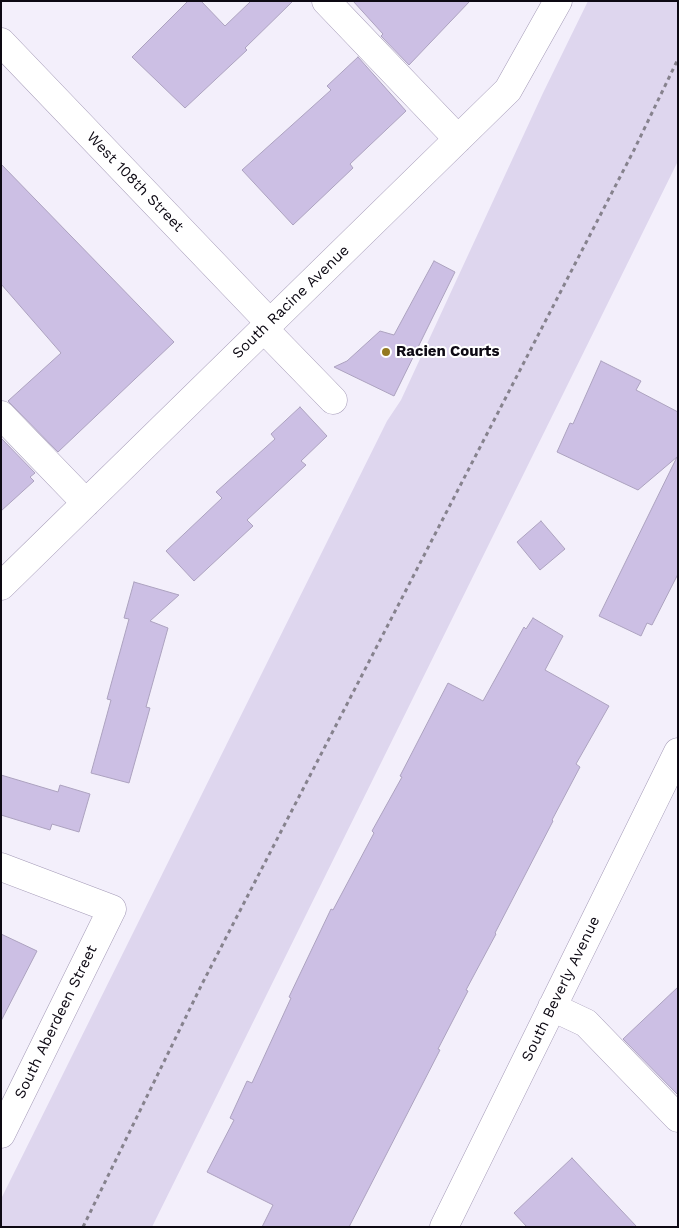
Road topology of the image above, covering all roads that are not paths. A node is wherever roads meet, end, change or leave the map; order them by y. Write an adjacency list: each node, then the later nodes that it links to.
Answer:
1 (326, 1): 4 (street)
2 (558, 1): 4 (street, South Racine Avenue)
3 (1, 42): 5 (street, West 108th Street)
4 (458, 139): 5 (street, South Racine Avenue)
5 (267, 326): 6 (street, West 108th Street); 8 (street, South Racine Avenue)
6 (333, 400)
7 (1, 415): 8 (street)
8 (86, 503): 9 (street, South Racine Avenue)
9 (1, 586)
10 (678, 752): 12 (street, South Beverly Avenue)
11 (1, 867): 14 (street, South Aberdeen Street)
12 (552, 1007): 13 (street); 15 (street, South Beverly Avenue)
13 (678, 1118)
14 (1, 1134)
15 (444, 1227)

